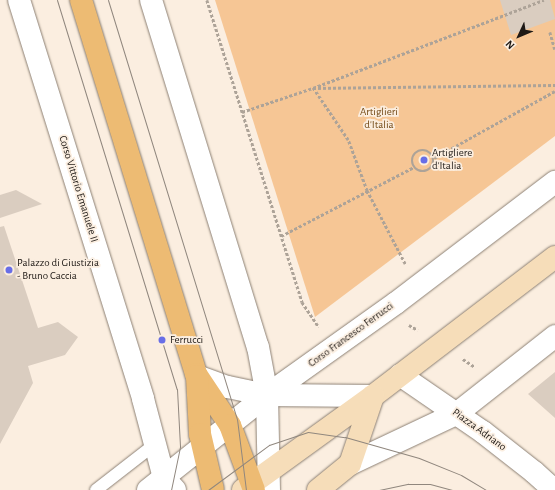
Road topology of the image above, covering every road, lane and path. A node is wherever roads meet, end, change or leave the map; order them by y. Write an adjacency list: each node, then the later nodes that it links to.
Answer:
1 (19, 0): 27 (street, Corso Vittorio Emanuele II)
2 (81, 0): 22 (main road)
3 (151, 0): 23 (street)
4 (207, 0): 11 (path)
5 (544, 0): 9 (path)
6 (550, 32): 7 (path)
7 (555, 49)
8 (555, 85): 9 (path)
9 (313, 88): 11 (path); 15 (path)
10 (555, 91): 12 (path)
11 (242, 112): 16 (path)
12 (434, 158): 13 (path); 13 (path)
13 (414, 167): 15 (path)
14 (555, 182): 18 (street, Corso Francesco Ferrucci)
15 (367, 191): 16 (path); 18 (path)
16 (281, 236): 19 (path)
17 (555, 257): 21 (main road)
18 (416, 288): 23 (street, Corso Francesco Ferrucci)
19 (325, 324)
20 (555, 336): 25 (street)
21 (400, 375): 24 (main road); 25 (street, Piazza Adriano)
22 (197, 376): 23 (street); 26 (main road); 28 (main road)
23 (267, 395): 24 (street); 26 (street, Corso Francesco Ferrucci); 30 (street)
24 (373, 396): 29 (main road); 30 (main road)
25 (456, 414): 29 (street); 35 (street, Piazza Adriano)
26 (230, 425): 28 (street, Corso Francesco Ferrucci); 30 (main road)
27 (154, 445): 31 (street, Corso Vittorio Emanuele II); 32 (lane)
28 (203, 445): 31 (street, Corso Francesco Ferrucci); 33 (main road)
29 (350, 464): 34 (main road)
30 (257, 485)
31 (162, 486)
32 (96, 490)
33 (214, 490)
34 (318, 490)
35 (554, 490)

